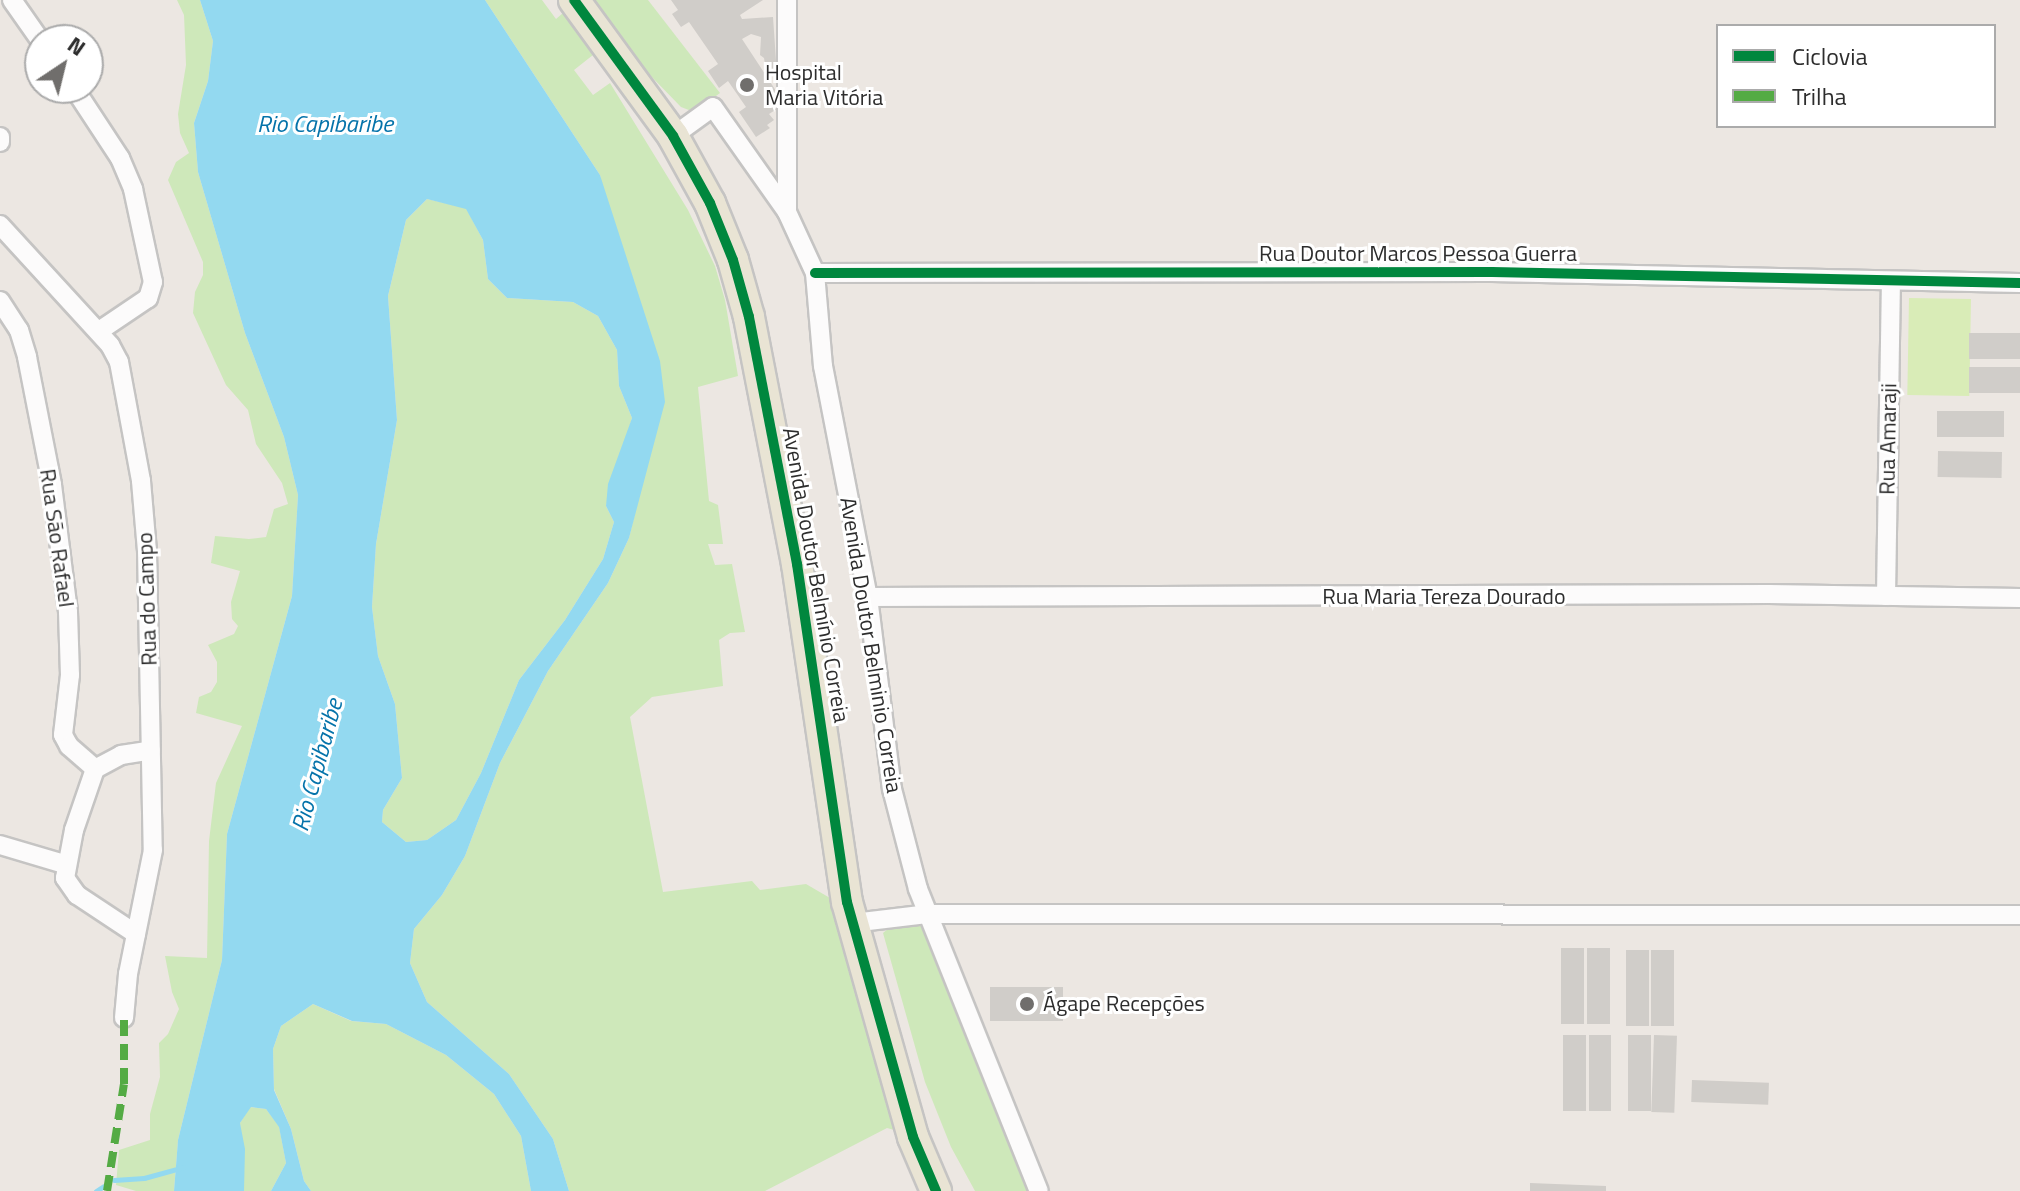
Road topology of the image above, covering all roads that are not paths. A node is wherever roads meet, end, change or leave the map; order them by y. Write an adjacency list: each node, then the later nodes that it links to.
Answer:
1 (12, 0): 4 (street)
2 (574, 0): 6 (main road, Avenida Doutor Belmínio Correia)
3 (787, 0): 7 (street)
4 (29, 24)
5 (85, 104): 13 (street)
6 (673, 136): 7 (street, Avenida Doutor Belminio Correia); 23 (main road, Avenida Doutor Belmínio Correia)
7 (787, 212): 9 (street, Avenida Doutor Belminio Correia)
8 (0, 225): 13 (street, Rua do Campo)
9 (815, 273): 10 (street, Rua Doutor Marcos Pessoa Guerra); 15 (street, Avenida Doutor Belminio Correia)
10 (1891, 282): 11 (street, Rua Doutor Marcos Pessoa Guerra); 14 (street, Rua Amaraji)
11 (2020, 283)
12 (0, 301): 18 (street, Rua São Rafael)
13 (99, 331): 17 (street, Rua do Campo)
14 (1886, 596): 15 (street, Rua Maria Tereza Dourado); 16 (street, Rua Maria Tereza Dourado)
15 (868, 597): 21 (street, Avenida Doutor Belminio Correia)
16 (2020, 598)
17 (151, 750): 18 (street); 24 (street, Rua do Campo)
18 (95, 769): 20 (street)
19 (0, 845): 20 (street)
20 (67, 865): 24 (street)
21 (928, 914): 22 (street); 23 (street); 27 (street, Avenida Doutor Belminio Correia)
22 (2020, 915)
23 (852, 923): 26 (main road, Avenida Doutor Belmínio Correia)
24 (136, 934): 25 (street, Rua do Campo)
25 (124, 1018)
26 (936, 1191)
27 (1039, 1191)

